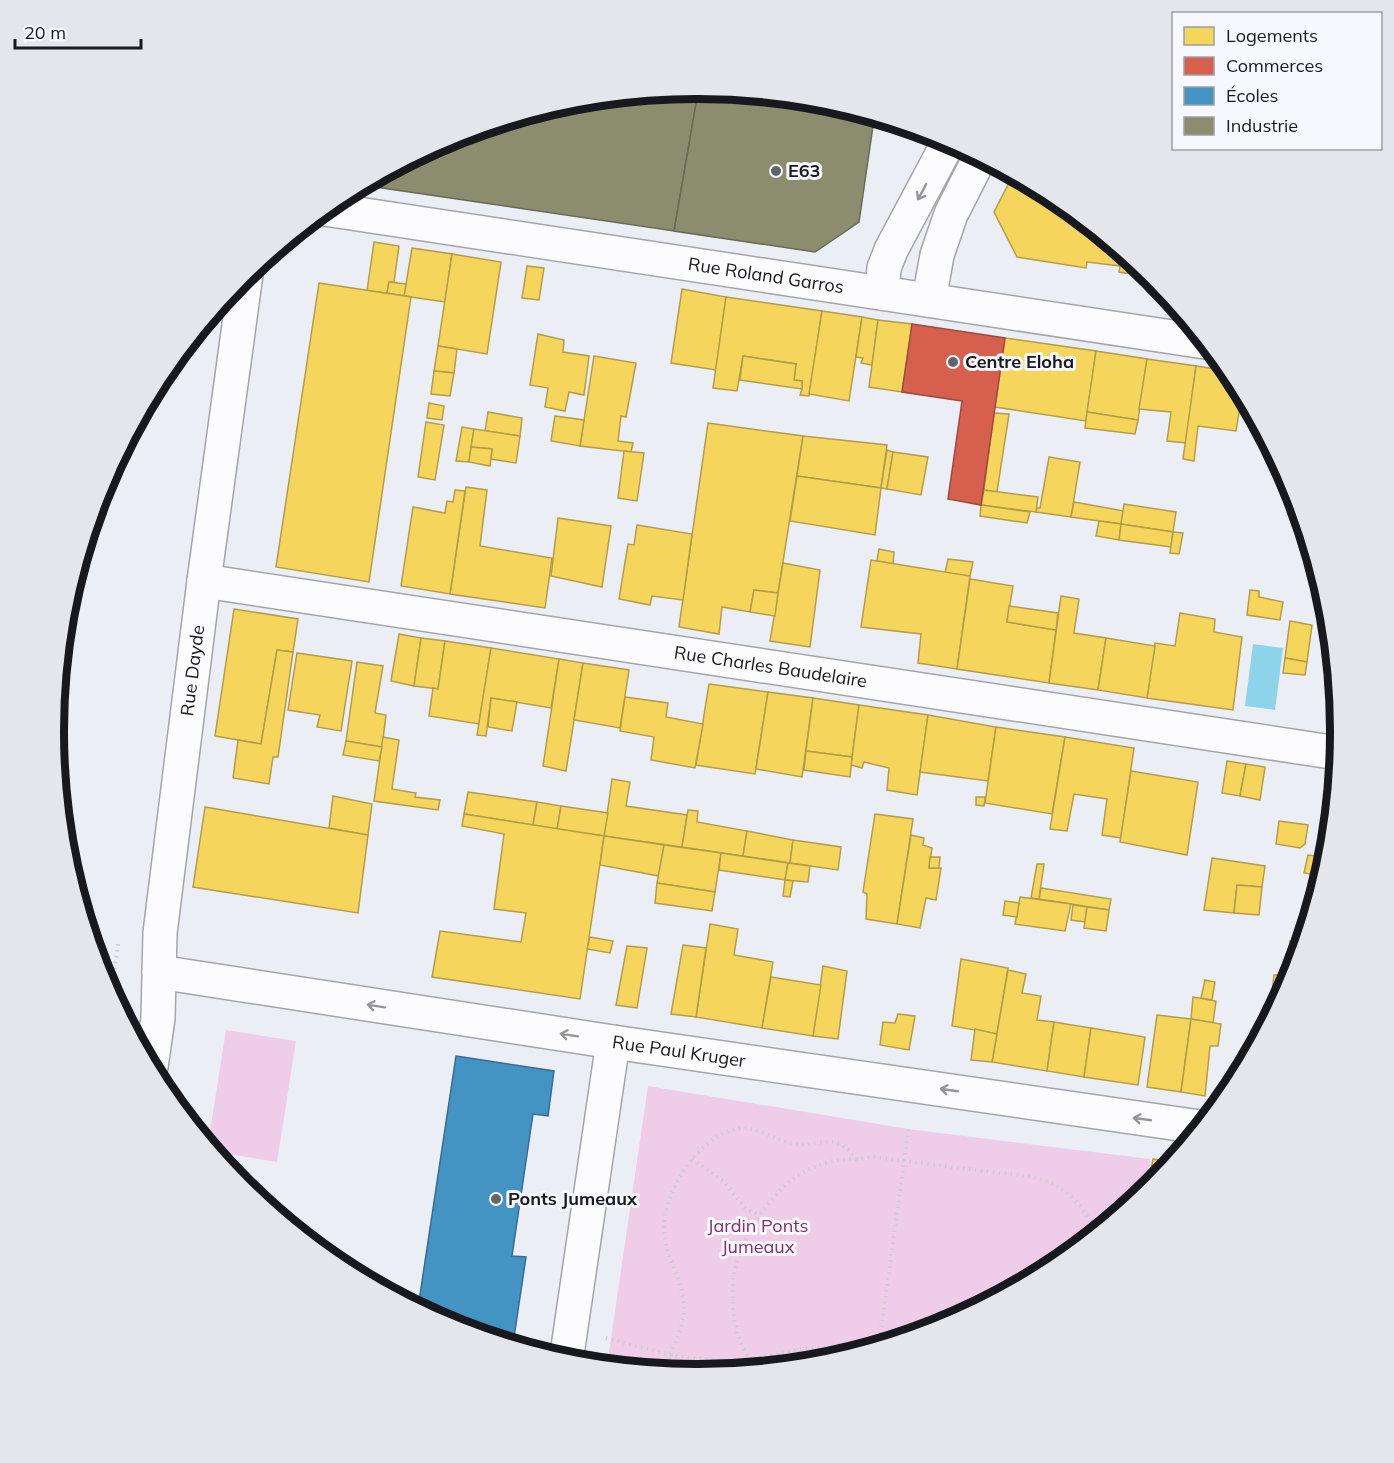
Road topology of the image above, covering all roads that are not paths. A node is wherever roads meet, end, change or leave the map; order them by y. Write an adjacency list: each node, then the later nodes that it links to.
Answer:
1 (944, 149): 5 (street, one-way to 5)
2 (977, 164): 6 (street)
3 (339, 211): 5 (street, Rue Roland Garros)
4 (244, 290): 8 (street, Rue Dayde)
5 (882, 293): 6 (street, Rue Roland Garros)
6 (929, 300): 7 (street, Rue Roland Garros)
7 (1194, 340)
8 (204, 581): 9 (street, Rue Charles Baudelaire); 10 (street, Rue Dayde)
9 (1329, 752)
10 (159, 972): 11 (street, Rue Paul Kruger, one-way to 10); 12 (street, Rue Dayde)
11 (613, 1042): 13 (street, Rue Paul Kruger, one-way to 11); 14 (street)
12 (153, 1054)
13 (1192, 1126)
14 (569, 1346)

